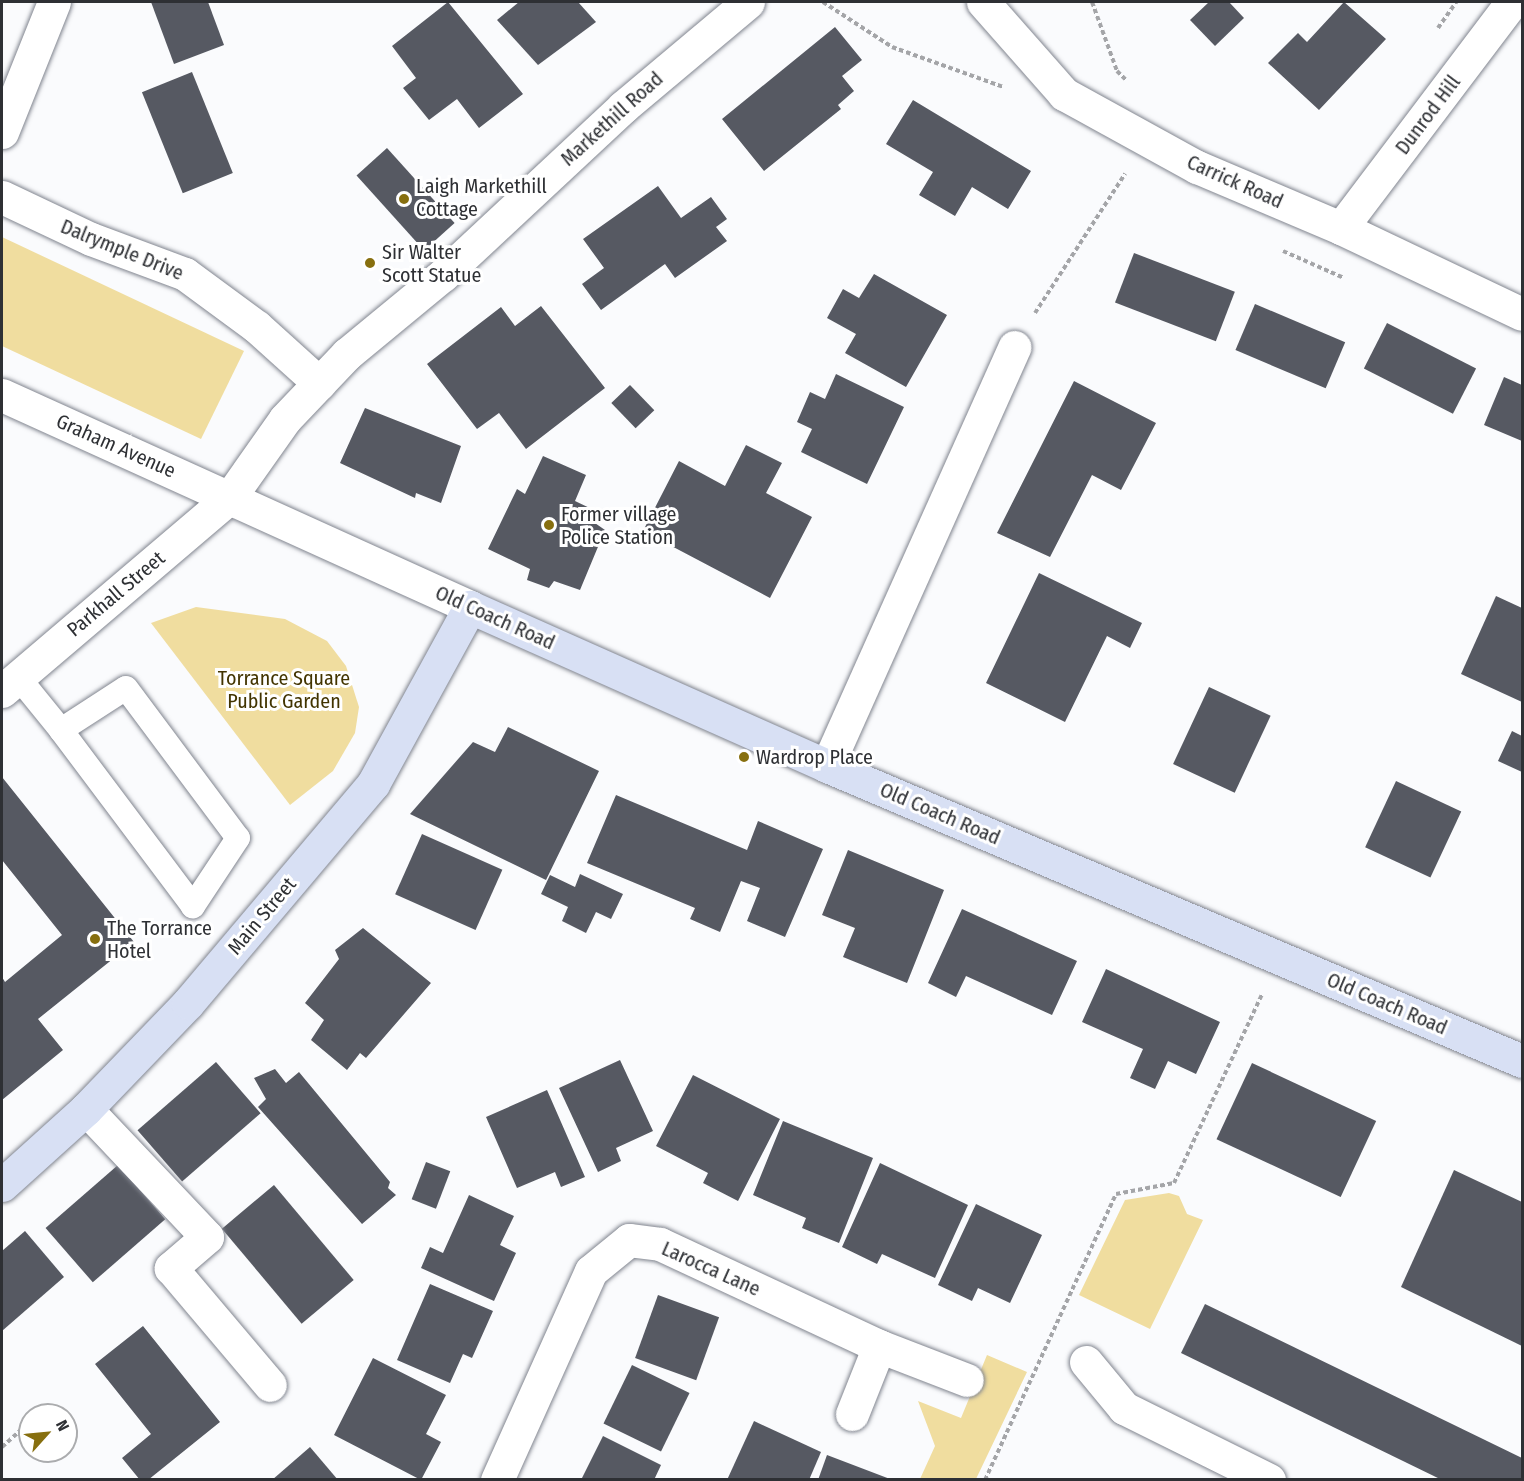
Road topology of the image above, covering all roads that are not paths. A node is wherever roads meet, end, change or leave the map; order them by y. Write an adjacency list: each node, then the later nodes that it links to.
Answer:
1 (54, 2): 5 (street)
2 (748, 2): 10 (street, Markethill Road)
3 (983, 2): 7 (street, Carrick Road)
4 (1512, 2): 7 (street, Dunrod Hill)
5 (2, 132)
6 (2, 197): 10 (street, Dalrymple Drive)
7 (1341, 228): 8 (street, Carrick Road)
8 (1522, 314)
9 (1014, 347): 16 (street)
10 (319, 383): 12 (street, Markethill Road)
11 (2, 394): 12 (street, Graham Avenue)
12 (230, 497): 13 (street, Old Coach Road); 14 (street, Parkhall Street)
13 (470, 607): 16 (street, Old Coach Road); 18 (street, Main Street)
14 (10, 684): 15 (lane)
15 (61, 730): 15 (lane)
16 (827, 766): 17 (street, Old Coach Road)
17 (1522, 1061)
18 (86, 1109): 19 (street, Main Street); 23 (street)
19 (2, 1185)
20 (879, 1346): 22 (street, Larocca Lane); 24 (street); 25 (street, Larocca Lane)
21 (1086, 1362): 26 (street)
22 (967, 1380)
23 (270, 1384)
24 (852, 1414)
25 (497, 1479)
26 (1269, 1479)

